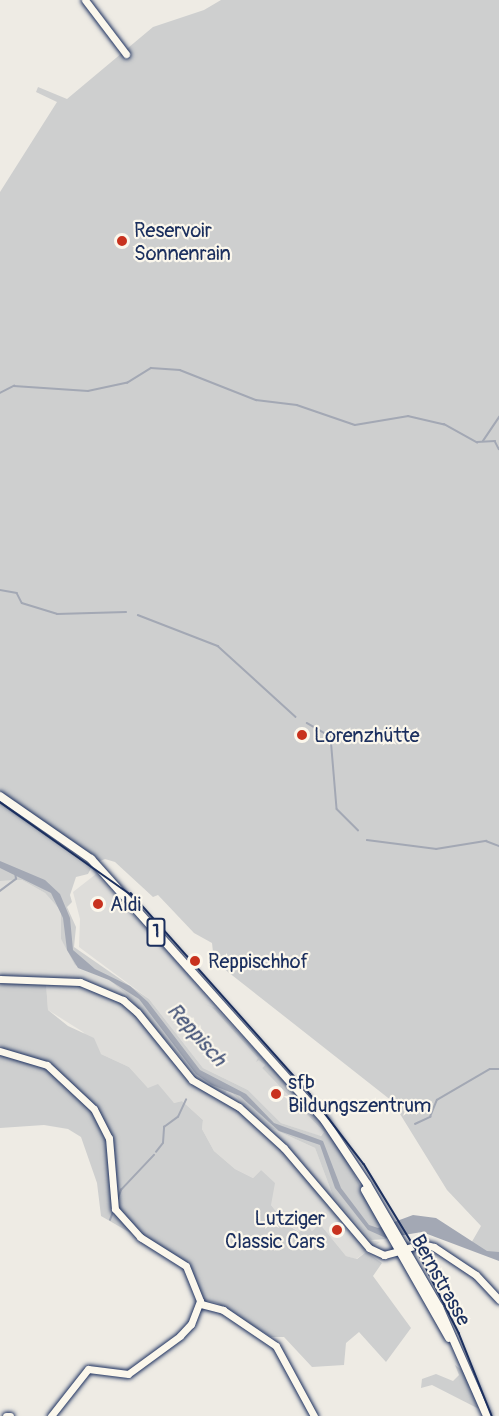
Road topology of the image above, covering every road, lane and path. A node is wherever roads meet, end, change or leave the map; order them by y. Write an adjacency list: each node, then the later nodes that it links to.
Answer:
1 (85, 0): 2 (street)
2 (126, 54)
3 (0, 796): 6 (main road, Bernstrasse / 1)
4 (0, 979): 6 (street)
5 (0, 1051): 8 (street)
6 (402, 1250): 7 (street); 11 (main road, Bernstrasse / 1)
7 (499, 1300)
8 (201, 1304): 9 (street); 10 (street)
9 (51, 1416)
10 (314, 1416)
11 (487, 1416)

